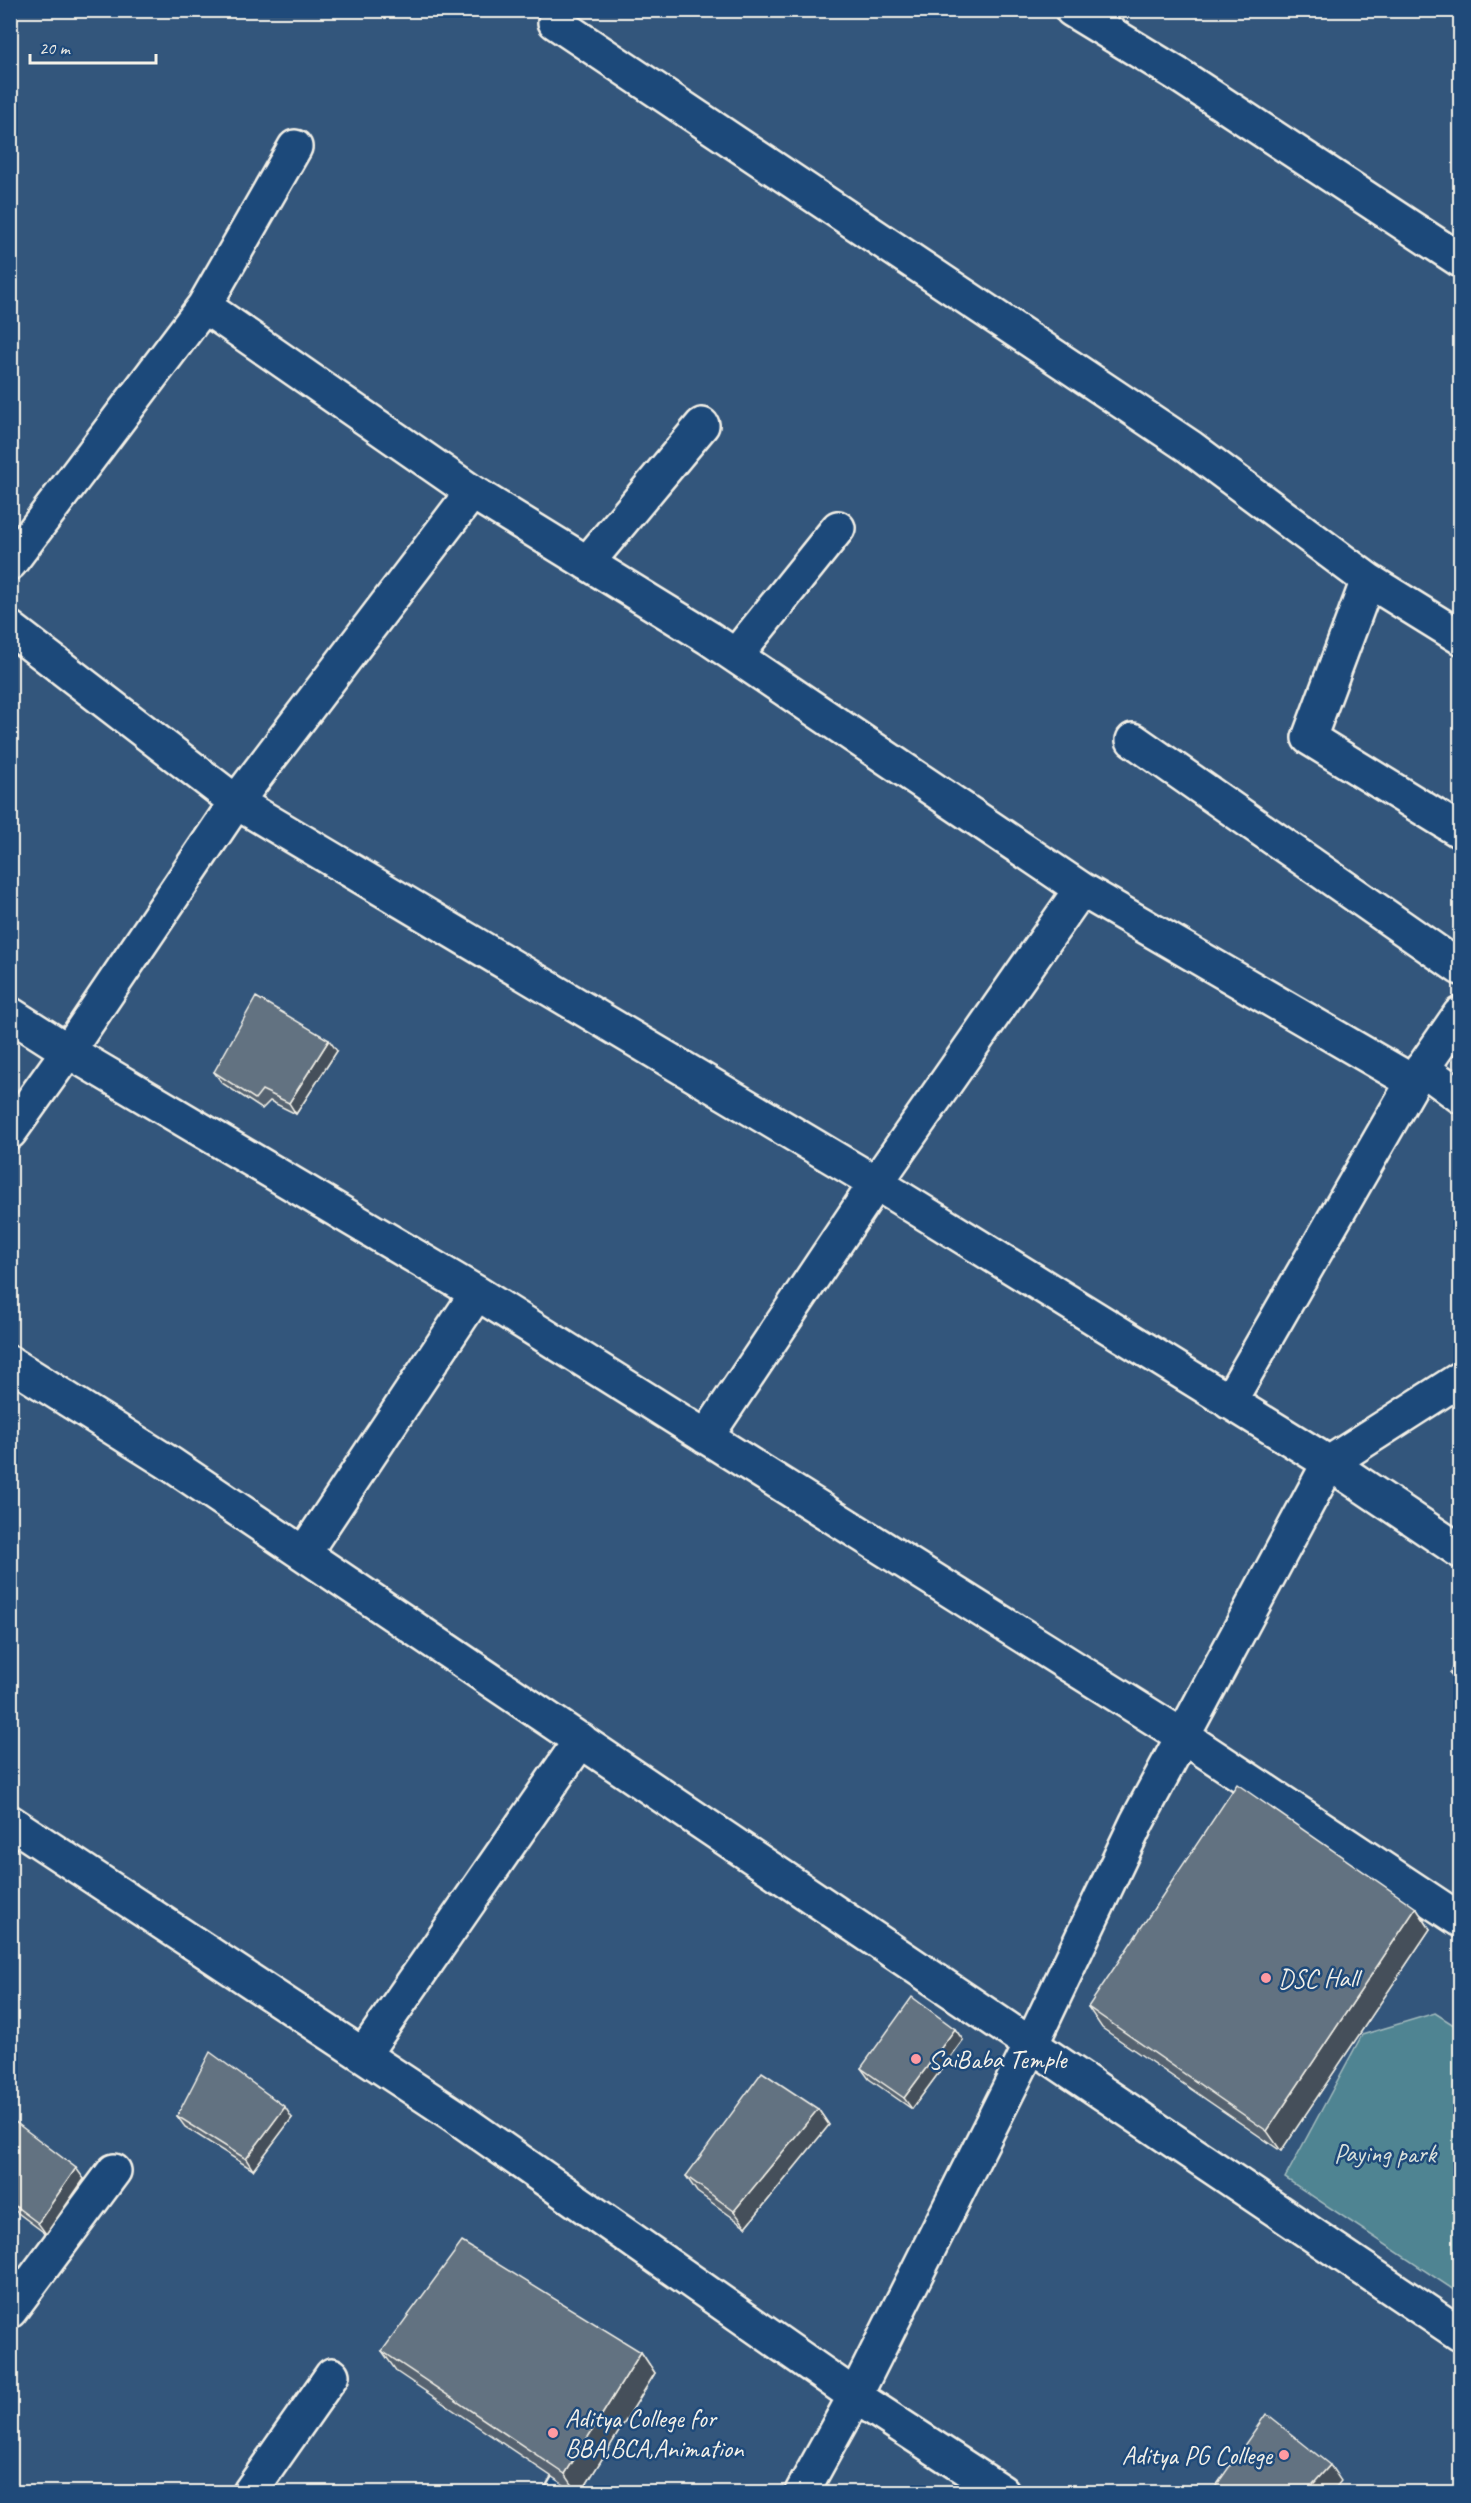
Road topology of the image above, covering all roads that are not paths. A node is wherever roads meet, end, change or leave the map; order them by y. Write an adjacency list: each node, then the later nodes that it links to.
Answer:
1 (1072, 10): 4 (street)
2 (551, 14): 11 (street)
3 (295, 147): 5 (street)
4 (1461, 260)
5 (204, 306): 7 (street); 10 (street)
6 (702, 425): 9 (street)
7 (472, 492): 9 (street); 16 (street)
8 (838, 528): 14 (street)
9 (587, 563): 14 (street)
10 (10, 564)
11 (1368, 579): 13 (street); 17 (street)
12 (10, 628): 16 (street)
13 (1461, 637)
14 (736, 656): 18 (street)
15 (1133, 740): 19 (street)
16 (236, 802): 22 (street); 26 (street)
17 (1461, 831)
18 (1081, 889): 23 (street); 26 (street)
19 (1461, 968)
20 (10, 1014): 22 (street)
21 (1461, 1014): 23 (street)
22 (68, 1052): 25 (street); 27 (street)
23 (1418, 1075): 24 (street); 30 (street)
24 (1461, 1096)
25 (10, 1132)
26 (876, 1183): 30 (street); 31 (street)
27 (477, 1293): 31 (street); 34 (street)
28 (10, 1363): 34 (street)
29 (1461, 1379): 32 (street)
30 (1229, 1402): 32 (street)
31 (706, 1437): 35 (street)
32 (1329, 1463): 33 (street); 35 (street)
33 (1461, 1551)
34 (304, 1553): 36 (street)
35 (1185, 1737): 38 (street); 39 (street)
36 (581, 1740): 39 (street); 40 (street)
37 (10, 1822): 40 (street)
38 (1461, 1920)
39 (1032, 2043): 43 (street); 45 (street)
40 (363, 2055): 45 (street)
41 (114, 2171): 42 (street)
42 (10, 2311)
43 (1461, 2334)
44 (332, 2375): 46 (street)
45 (855, 2396): 47 (street); 48 (street)
46 (250, 2493)
47 (802, 2493)
48 (1002, 2493)

